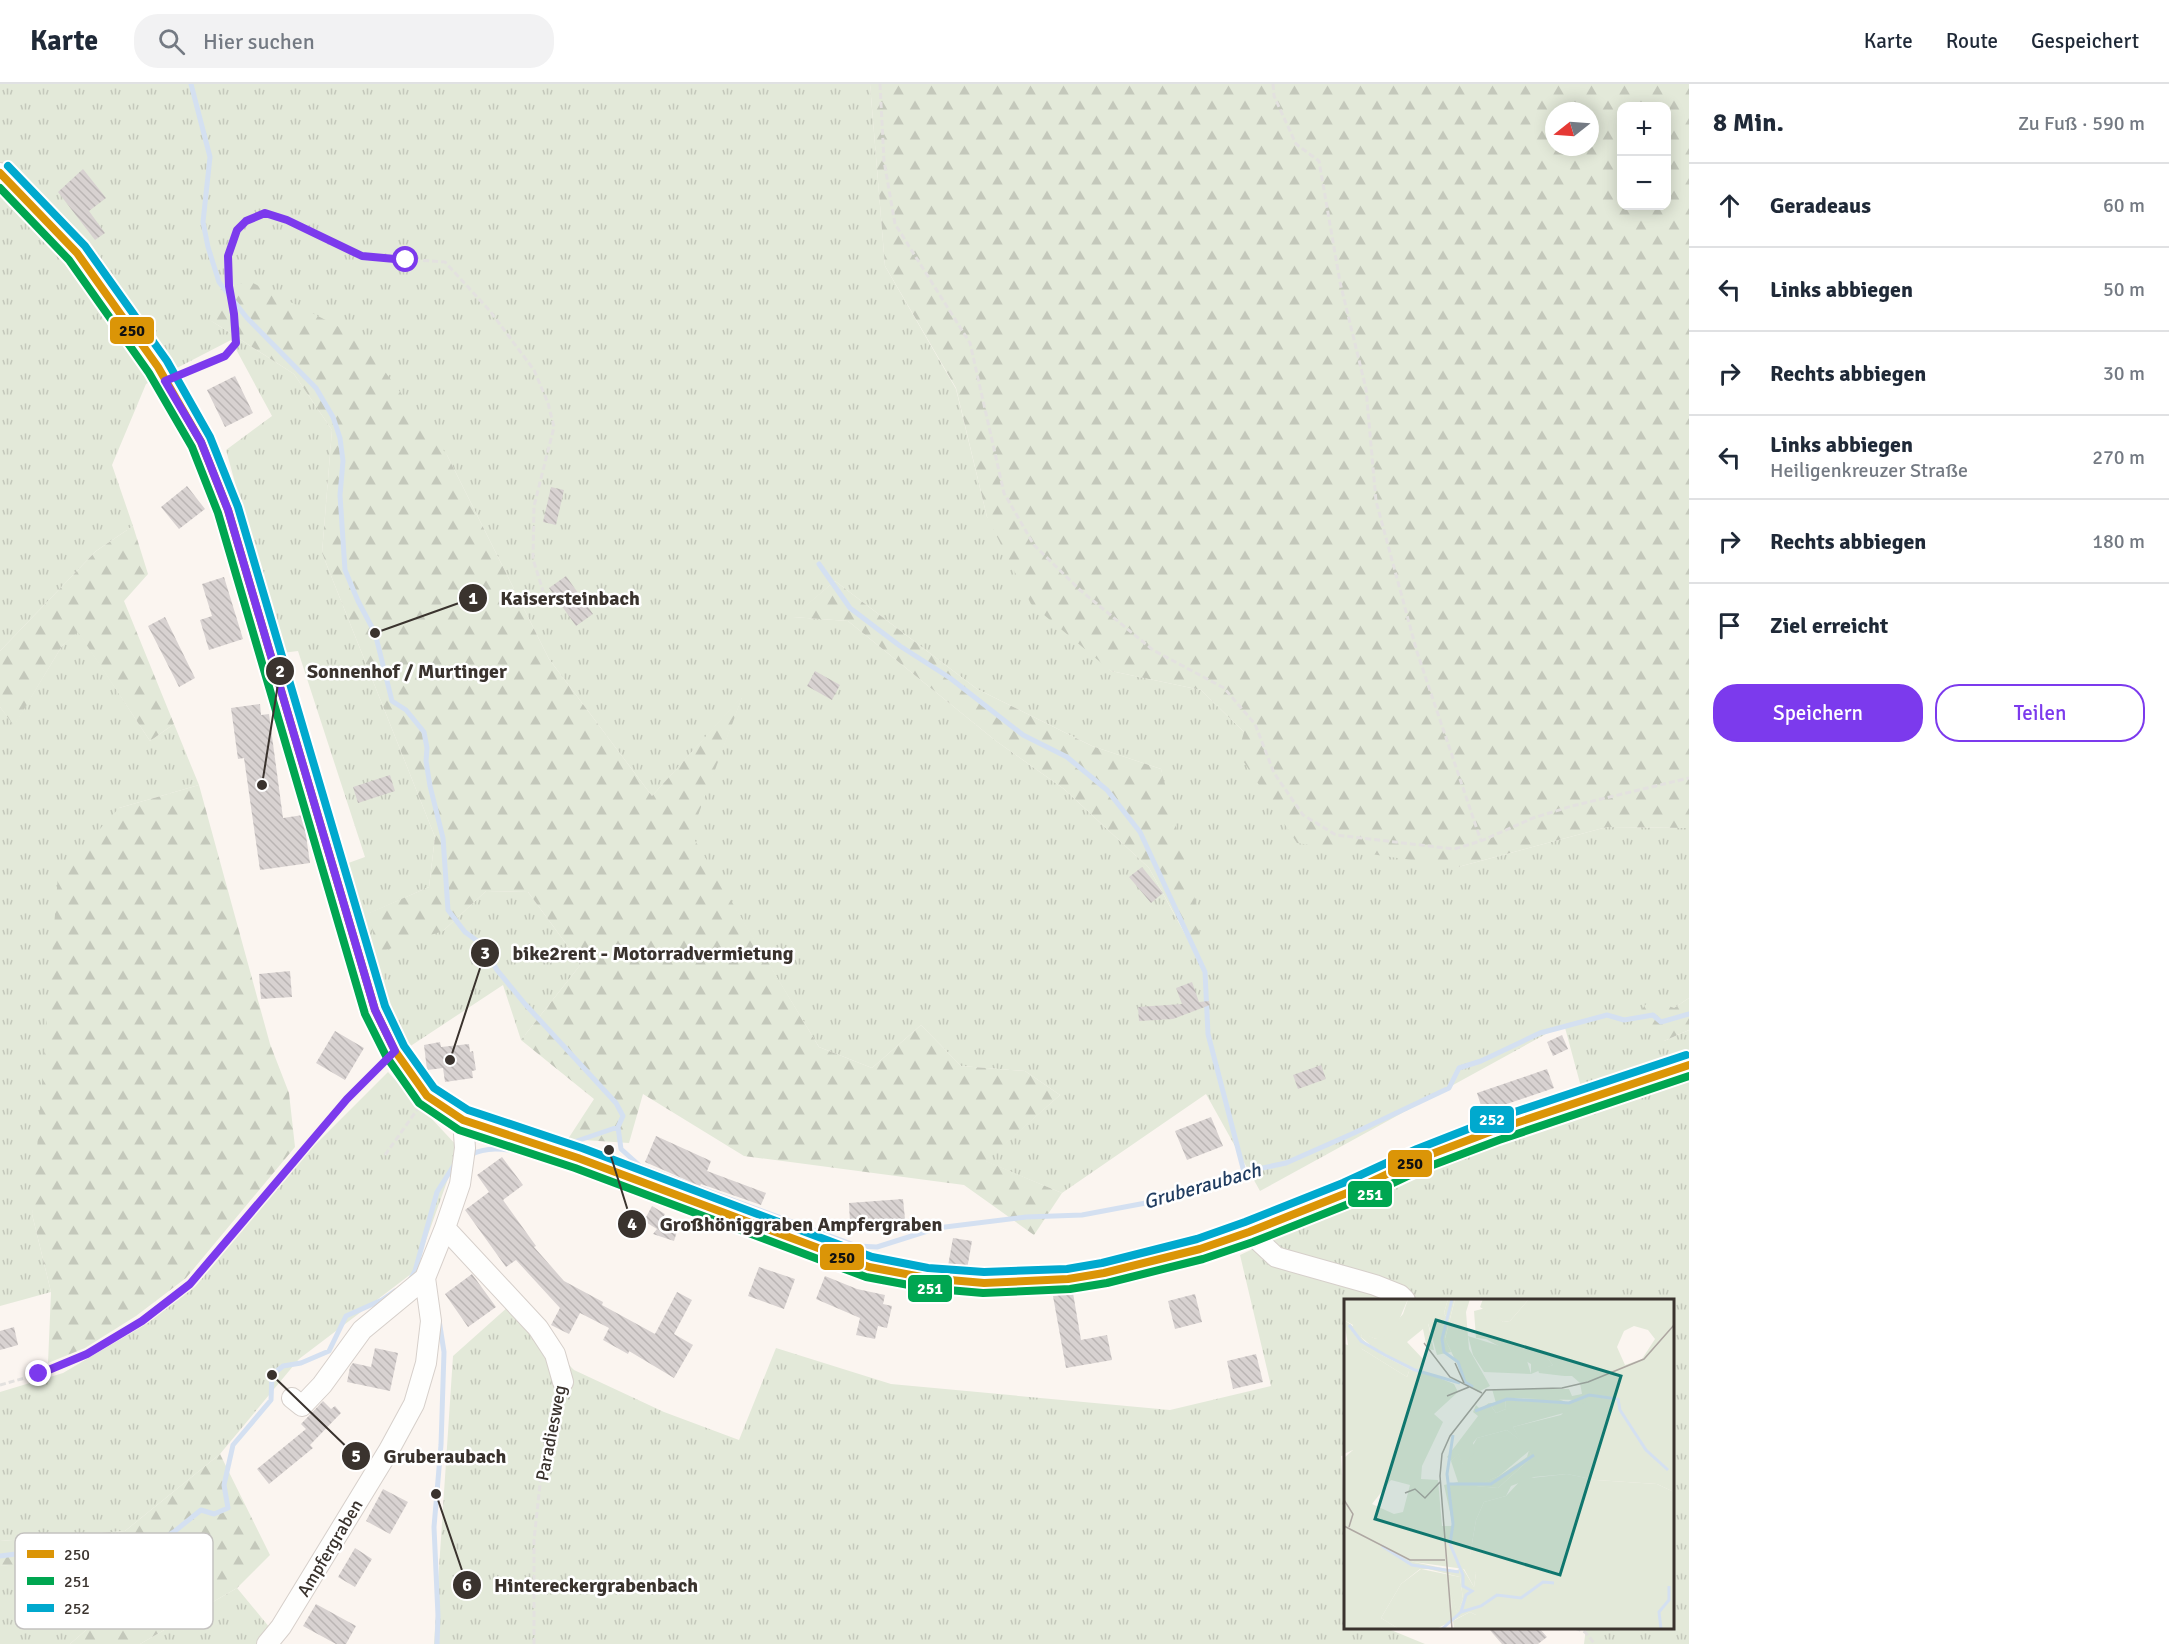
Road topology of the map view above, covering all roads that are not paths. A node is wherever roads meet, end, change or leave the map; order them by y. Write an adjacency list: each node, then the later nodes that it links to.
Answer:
1 (0, 173): 3 (street)
2 (1689, 1065): 5 (street)
3 (463, 1120): 4 (street, Ampfergraben); 5 (street)
4 (445, 1228): 6 (street, Ampfergraben); 8 (street, Paradiesweg)
5 (1249, 1232): 7 (street)
6 (425, 1278): 9 (street, Ampfergraben); 10 (street, Ampfergraben)
7 (1404, 1299)
8 (563, 1382)
9 (292, 1398)
10 (267, 1644)

